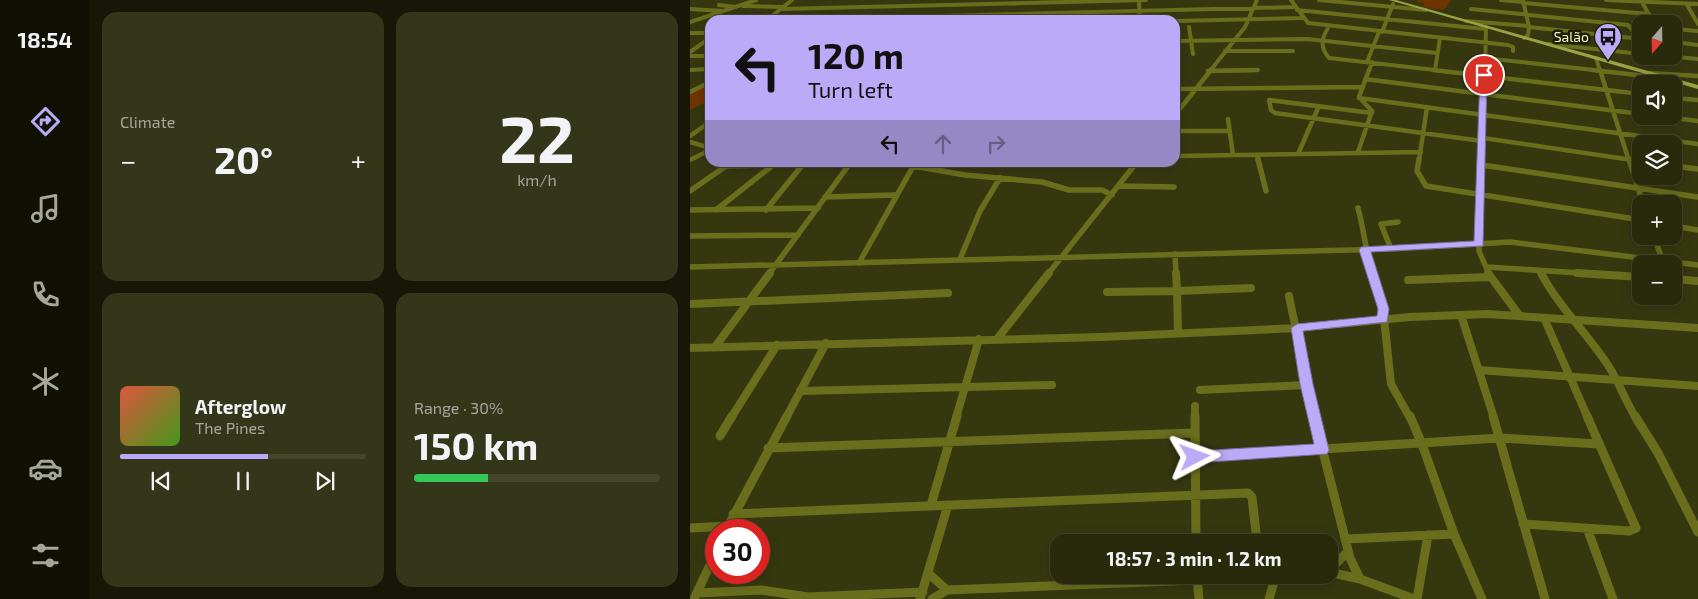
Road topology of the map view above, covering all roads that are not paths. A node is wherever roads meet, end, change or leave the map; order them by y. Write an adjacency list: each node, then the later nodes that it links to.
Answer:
1 (756, 0): 25 (street)
2 (792, 0): 30 (street)
3 (894, 0): 26 (street)
4 (1139, 0): 5 (street); 18 (street); 39 (street)
5 (1146, 0)
6 (1257, 0): 31 (street)
7 (1291, 0): 33 (street)
8 (1319, 0): 29 (street)
9 (1393, 0): 27 (main road); 29 (street)
10 (1414, 0): 27 (street)
11 (1500, 0): 19 (street)
12 (1543, 0): 28 (street)
13 (1582, 0): 32 (street)
14 (1606, 0): 15 (street)
15 (1612, 0): 17 (street); 40 (street)
16 (1667, 0): 21 (street)
17 (1635, 1): 20 (street)
18 (996, 2): 26 (street); 46 (street)
19 (1523, 2): 28 (street); 41 (street)
20 (1642, 2): 21 (street); 42 (street)
21 (1672, 3): 22 (street)
22 (1685, 4): 23 (street); 57 (street)
23 (1698, 4)
24 (719, 5): 25 (street)
25 (740, 6): 30 (street); 38 (street)
26 (889, 6): 30 (street); 45 (street)
27 (1413, 6): 36 (main road)
28 (1550, 6): 32 (street)
29 (1392, 7): 36 (street); 50 (street)
30 (782, 8): 44 (street)
31 (1254, 8): 33 (street); 39 (street); 51 (street)
32 (1584, 8): 37 (street)
33 (1296, 9): 49 (street); 50 (street)
34 (1471, 9): 41 (street)
35 (690, 10): 38 (street)
36 (1426, 10): 55 (main road)
37 (1605, 10): 40 (street); 56 (street)
38 (726, 11): 43 (street)
39 (1139, 11): 46 (street); 47 (street)
40 (1619, 12): 42 (street)
41 (1526, 14): 56 (street); 60 (street)
42 (1649, 14)
43 (712, 15)
44 (773, 15)
45 (881, 15)
46 (991, 15)
47 (1139, 15)
48 (705, 17): 52 (street)
49 (1302, 18): 51 (street); 58 (street)
50 (1386, 19): 61 (street); 67 (street)
51 (1250, 20): 54 (street); 71 (street)
52 (692, 21): 53 (street)
53 (705, 21)
54 (1180, 21)
55 (1466, 21): 60 (street); 61 (main road)
56 (1608, 21): 62 (street)
57 (1698, 24)
58 (1329, 26): 67 (street); 72 (street)
59 (1189, 27): 75 (street)
60 (1529, 27): 69 (street); 70 (street)
61 (1485, 28): 69 (main road); 76 (street)
62 (1632, 29)
63 (1682, 30): 65 (street)
64 (691, 31): 66 (street)
65 (1698, 31)
66 (705, 32)
67 (1381, 32): 68 (street); 82 (street)
68 (1440, 38): 76 (street); 90 (street)
69 (1524, 38): 83 (main road)
70 (1632, 38)
71 (1233, 40): 72 (street); 75 (street); 84 (street)
72 (1320, 40): 82 (street); 97 (street)
73 (705, 41): 79 (street)
74 (1180, 41): 75 (street)
75 (1191, 41): 89 (street)
76 (1485, 43): 86 (street); 93 (street)
77 (1682, 43): 81 (street)
78 (690, 44): 79 (street)
79 (701, 44): 80 (street); 87 (street)
80 (705, 44)
81 (1698, 45)
82 (1373, 46): 90 (street); 97 (street)
83 (1562, 46): 88 (street); 94 (main road)
84 (1224, 51): 85 (street); 102 (street)
85 (1293, 51)
86 (1514, 51)
87 (690, 52)
88 (1632, 53)
89 (1193, 54)
90 (1437, 54): 101 (street)
91 (690, 56): 92 (street)
92 (705, 56)
93 (1484, 58): 103 (street); 105 (street)
94 (1596, 58): 103 (street); 104 (main road)
95 (1682, 58): 96 (street)
96 (1698, 60)
97 (1369, 62): 101 (street); 109 (street)
98 (705, 69): 99 (street)
99 (690, 70)
100 (1258, 70): 102 (street)
101 (1435, 70): 105 (street)
102 (1208, 71): 115 (street)
103 (1601, 72): 106 (street); 116 (street)
104 (1647, 73): 107 (main road); 108 (street)
105 (1484, 75): 116 (street); 119 (street)
106 (1632, 75)
107 (1654, 75)
108 (1698, 76)
109 (1365, 79): 112 (street); 119 (street)
110 (1682, 83): 113 (main road)
111 (705, 85): 117 (street)
112 (1363, 87): 115 (street); 120 (street)
113 (1697, 88)
114 (1180, 89): 115 (street)
115 (1194, 89): 127 (street)
116 (1606, 90): 118 (street); 128 (street)
117 (690, 91)
118 (1632, 93)
119 (1483, 94): 128 (street); 131 (street)
120 (1360, 98): 123 (street); 124 (street)
121 (1682, 99): 122 (street)
122 (1698, 100)
123 (1380, 101): 124 (street); 126 (street)
124 (1366, 104): 129 (street)
125 (1319, 106): 129 (street); 132 (street); 132 (street)
126 (1427, 107): 131 (street); 140 (street)
127 (1180, 108)
128 (1613, 110): 130 (street); 141 (street)
129 (1372, 113): 136 (street)
130 (1632, 113)
131 (1483, 115): 141 (street); 143 (street)
132 (1314, 117): 136 (street); 150 (street)
133 (1228, 119): 138 (street)
134 (1682, 119): 135 (street)
135 (1698, 121)
136 (1367, 125): 140 (street); 148 (street)
137 (705, 126): 142 (street)
138 (1229, 131): 139 (street); 151 (street)
139 (1180, 132)
140 (1424, 133): 143 (street); 149 (street)
141 (1620, 133): 145 (street); 154 (street)
142 (690, 136)
143 (1482, 140): 154 (street); 157 (street)
144 (690, 142): 146 (street)
145 (1698, 144)
146 (705, 147)
147 (705, 152): 155 (street)
148 (1358, 152): 149 (street); 150 (street)
149 (1420, 152): 174 (street)
150 (1298, 154): 152 (street)
151 (1233, 155): 152 (street); 153 (street)
152 (1258, 155): 172 (street)
153 (1180, 156)
154 (1628, 159): 156 (street); 169 (street)
155 (690, 160)
156 (1632, 160)
157 (1482, 165): 169 (street); 174 (street)
158 (725, 167): 171 (street)
159 (771, 167): 182 (street)
160 (801, 167): 181 (street)
161 (847, 167): 176 (street)
162 (912, 167): 173 (street)
163 (932, 167): 167 (street)
164 (1133, 167): 170 (street)
165 (1682, 167): 166 (street)
166 (1698, 169)
167 (1000, 178): 170 (street); 195 (street)
168 (1174, 187): 170 (street)
169 (1638, 188): 175 (street); 177 (street)
170 (1116, 190): 193 (street)
171 (690, 191)
172 (1266, 191)
173 (895, 195): 176 (street); 196 (street)
174 (1481, 195): 183 (street); 189 (street)
175 (1640, 195)
176 (826, 197): 178 (street)
177 (1698, 197)
178 (818, 208): 181 (street); 187 (street)
179 (1358, 208): 191 (street)
180 (690, 210): 182 (street)
181 (766, 210): 182 (street)
182 (716, 211)
183 (1632, 219)
184 (1398, 222): 190 (street)
185 (1682, 227): 186 (street)
186 (1698, 230)
187 (798, 235): 188 (street); 198 (street)
188 (690, 236)
189 (1479, 244): 190 (street); 194 (street); 201 (street)
190 (1391, 249): 191 (street)
191 (1364, 250): 192 (street); 218 (street)
192 (1175, 254): 193 (street); 209 (street)
193 (1063, 256): 195 (street); 224 (street)
194 (1632, 258)
195 (960, 259): 196 (street)
196 (859, 263): 198 (street)
197 (1682, 263): 199 (street)
198 (777, 264): 200 (street); 213 (street)
199 (1698, 264)
200 (690, 267)
201 (1487, 267): 202 (street); 204 (street)
202 (1540, 271): 203 (street); 219 (street)
203 (1632, 276)
204 (1490, 277): 205 (street); 216 (street)
205 (1408, 280)
206 (1682, 280): 207 (street)
207 (1698, 281)
208 (1251, 288): 209 (street)
209 (1177, 291): 210 (street); 222 (street)
210 (1107, 292)
211 (948, 293): 213 (street)
212 (1289, 296): 220 (street)
213 (751, 300): 214 (street); 227 (street)
214 (690, 304)
215 (1461, 315): 216 (street); 218 (street); 229 (street)
216 (1519, 315): 217 (street)
217 (1544, 318): 219 (street); 230 (street)
218 (1383, 320): 220 (street); 243 (street)
219 (1574, 320): 221 (street); 231 (street)
220 (1297, 328): 222 (street); 232 (street)
221 (1698, 328)
222 (1178, 333): 224 (street)
223 (979, 339): 224 (street); 225 (street); 234 (street)
224 (997, 339)
225 (826, 343): 226 (street); 237 (street)
226 (777, 345): 227 (street); 240 (street)
227 (716, 347): 228 (street)
228 (690, 348)
229 (1479, 370): 230 (street); 241 (street)
230 (1569, 376): 231 (street); 244 (street)
231 (1617, 379): 235 (street); 257 (street)
232 (1306, 384): 236 (street); 246 (street)
233 (1052, 385): 234 (street)
234 (965, 386): 237 (street); 242 (street)
235 (1698, 386)
236 (1200, 390)
237 (800, 391): 245 (street)
238 (1194, 406): 239 (street)
239 (1194, 433): 242 (street); 247 (street)
240 (720, 436)
241 (1500, 438): 243 (street); 244 (street); 253 (street)
242 (949, 441): 245 (street); 249 (street)
243 (1422, 444): 246 (street); 260 (street)
244 (1599, 444): 256 (street)
245 (768, 448): 251 (street)
246 (1322, 450): 247 (street); 262 (street)
247 (1195, 457): 248 (street)
248 (1196, 494): 250 (street); 258 (street); 259 (street)
249 (931, 505): 250 (street); 251 (street)
250 (948, 505): 265 (street)
251 (733, 514): 252 (street)
252 (731, 519)
253 (1523, 524): 256 (street); 280 (street)
254 (690, 528): 255 (street)
255 (705, 528)
256 (1587, 528): 281 (street)
257 (1698, 532)
258 (1196, 534)
259 (1256, 534)
260 (1454, 534): 261 (street); 279 (street)
261 (1428, 535): 262 (street); 278 (street)
262 (1346, 539): 263 (street)
263 (1348, 551): 264 (street); 268 (street)
264 (1338, 562)
265 (928, 573): 272 (street); 273 (street)
266 (1338, 573): 268 (street)
267 (705, 576): 274 (street)
268 (1360, 579): 278 (street)
269 (1072, 584): 272 (street)
270 (1197, 584): 276 (street)
271 (1273, 584): 277 (street)
272 (946, 590): 275 (street)
273 (922, 595): 274 (street)
274 (696, 596)
275 (932, 599)
276 (1198, 599)
277 (1268, 599)
278 (1416, 599)
279 (1482, 599)
280 (1545, 599)
281 (1613, 599)

